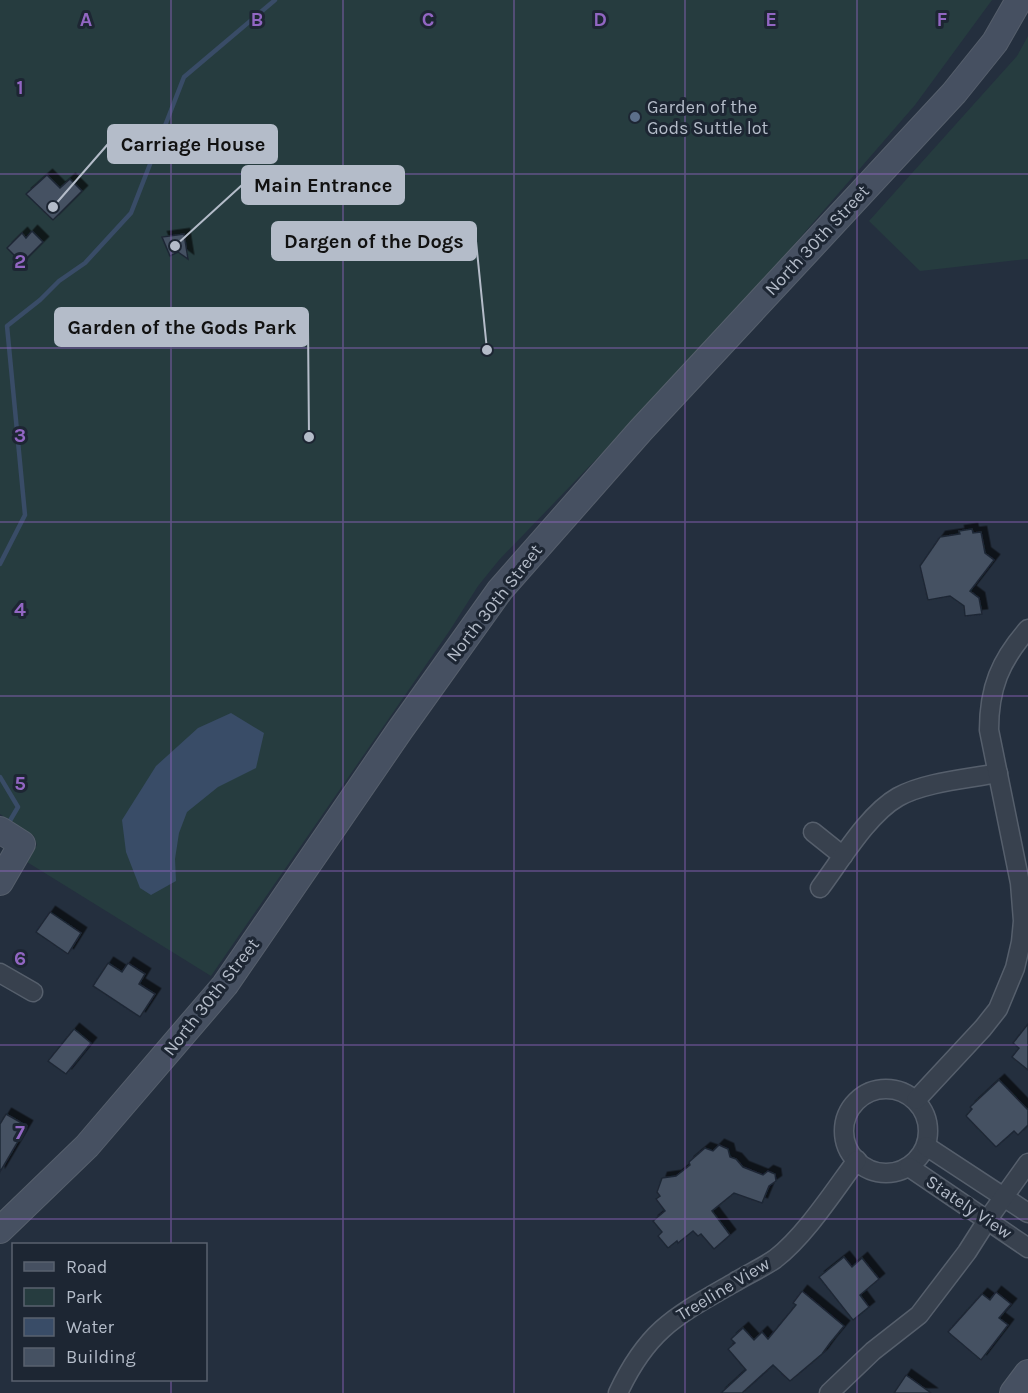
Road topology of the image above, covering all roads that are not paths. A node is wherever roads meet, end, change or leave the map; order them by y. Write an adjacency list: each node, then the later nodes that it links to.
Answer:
1 (1020, 0): 19 (main road, North 30th Street)
2 (1028, 629): 3 (street)
3 (998, 773): 6 (street); 11 (street)
4 (0, 830): 7 (main road)
5 (813, 832): 6 (street)
6 (843, 856): 8 (street)
7 (0, 882)
8 (820, 888)
9 (0, 973): 10 (street)
10 (33, 992)
11 (916, 1100): 12 (street); 13 (street)
12 (926, 1146): 15 (street); 16 (street, Stately View)
13 (857, 1160): 15 (street); 22 (street, Treeline View)
14 (1028, 1163): 16 (street)
15 (909, 1167): 18 (street, Stately View)
16 (1004, 1197): 17 (street, Stately View); 18 (street)
17 (1028, 1213)
18 (988, 1219): 20 (street, Stately View); 23 (street)
19 (0, 1230)
20 (1028, 1248)
21 (1028, 1373): 24 (main road)
22 (618, 1393)
23 (829, 1393)
24 (1013, 1393)

